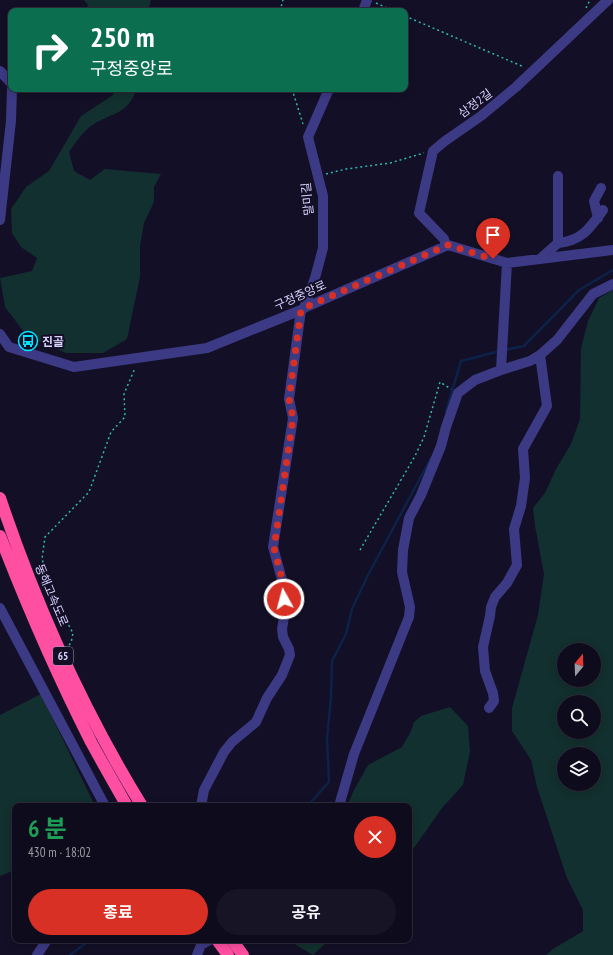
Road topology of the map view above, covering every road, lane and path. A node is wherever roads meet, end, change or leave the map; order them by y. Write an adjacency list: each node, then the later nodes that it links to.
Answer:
1 (608, 0): 6 (street, 삼정2길)
2 (371, 1): 3 (path)
3 (387, 8)
4 (408, 17): 6 (path)
5 (0, 71): 7 (street)
6 (533, 71): 12 (street, 삼정2길)
7 (8, 80)
8 (12, 92): 16 (street)
9 (293, 92): 11 (path)
10 (328, 92): 11 (street)
11 (308, 137): 13 (street, 말미길)
12 (433, 151): 13 (path); 18 (street)
13 (318, 176): 23 (street, 말미길)
14 (558, 176): 17 (street)
15 (601, 188): 17 (street)
16 (0, 220)
17 (558, 243): 20 (street)
18 (446, 246): 21 (street); 23 (street, 구정중앙로)
19 (613, 250): 20 (street)
20 (540, 259): 21 (street)
21 (507, 263): 27 (street)
22 (613, 284): 25 (street)
23 (302, 309): 26 (street, 구정중앙로); 38 (street, 말미길)
24 (0, 334): 26 (street, 구정중앙로)
25 (540, 355): 27 (street); 34 (street)
26 (140, 357): 33 (path)
27 (501, 366): 39 (street)
28 (456, 391): 31 (path)
29 (0, 498): 37 (highway, 동해고속도로 / 65)
30 (0, 536): 36 (highway, 65)
31 (360, 550)
32 (0, 608): 35 (street)
33 (69, 644)
34 (489, 708)
35 (103, 803)
36 (125, 803)
37 (140, 803)
38 (202, 803)
39 (340, 803)
40 (45, 943): 44 (street)
41 (205, 943): 45 (street)
42 (219, 943): 46 (highway)
43 (234, 943): 47 (highway)
44 (37, 955)
45 (197, 955)
46 (228, 955)
47 (243, 955)

